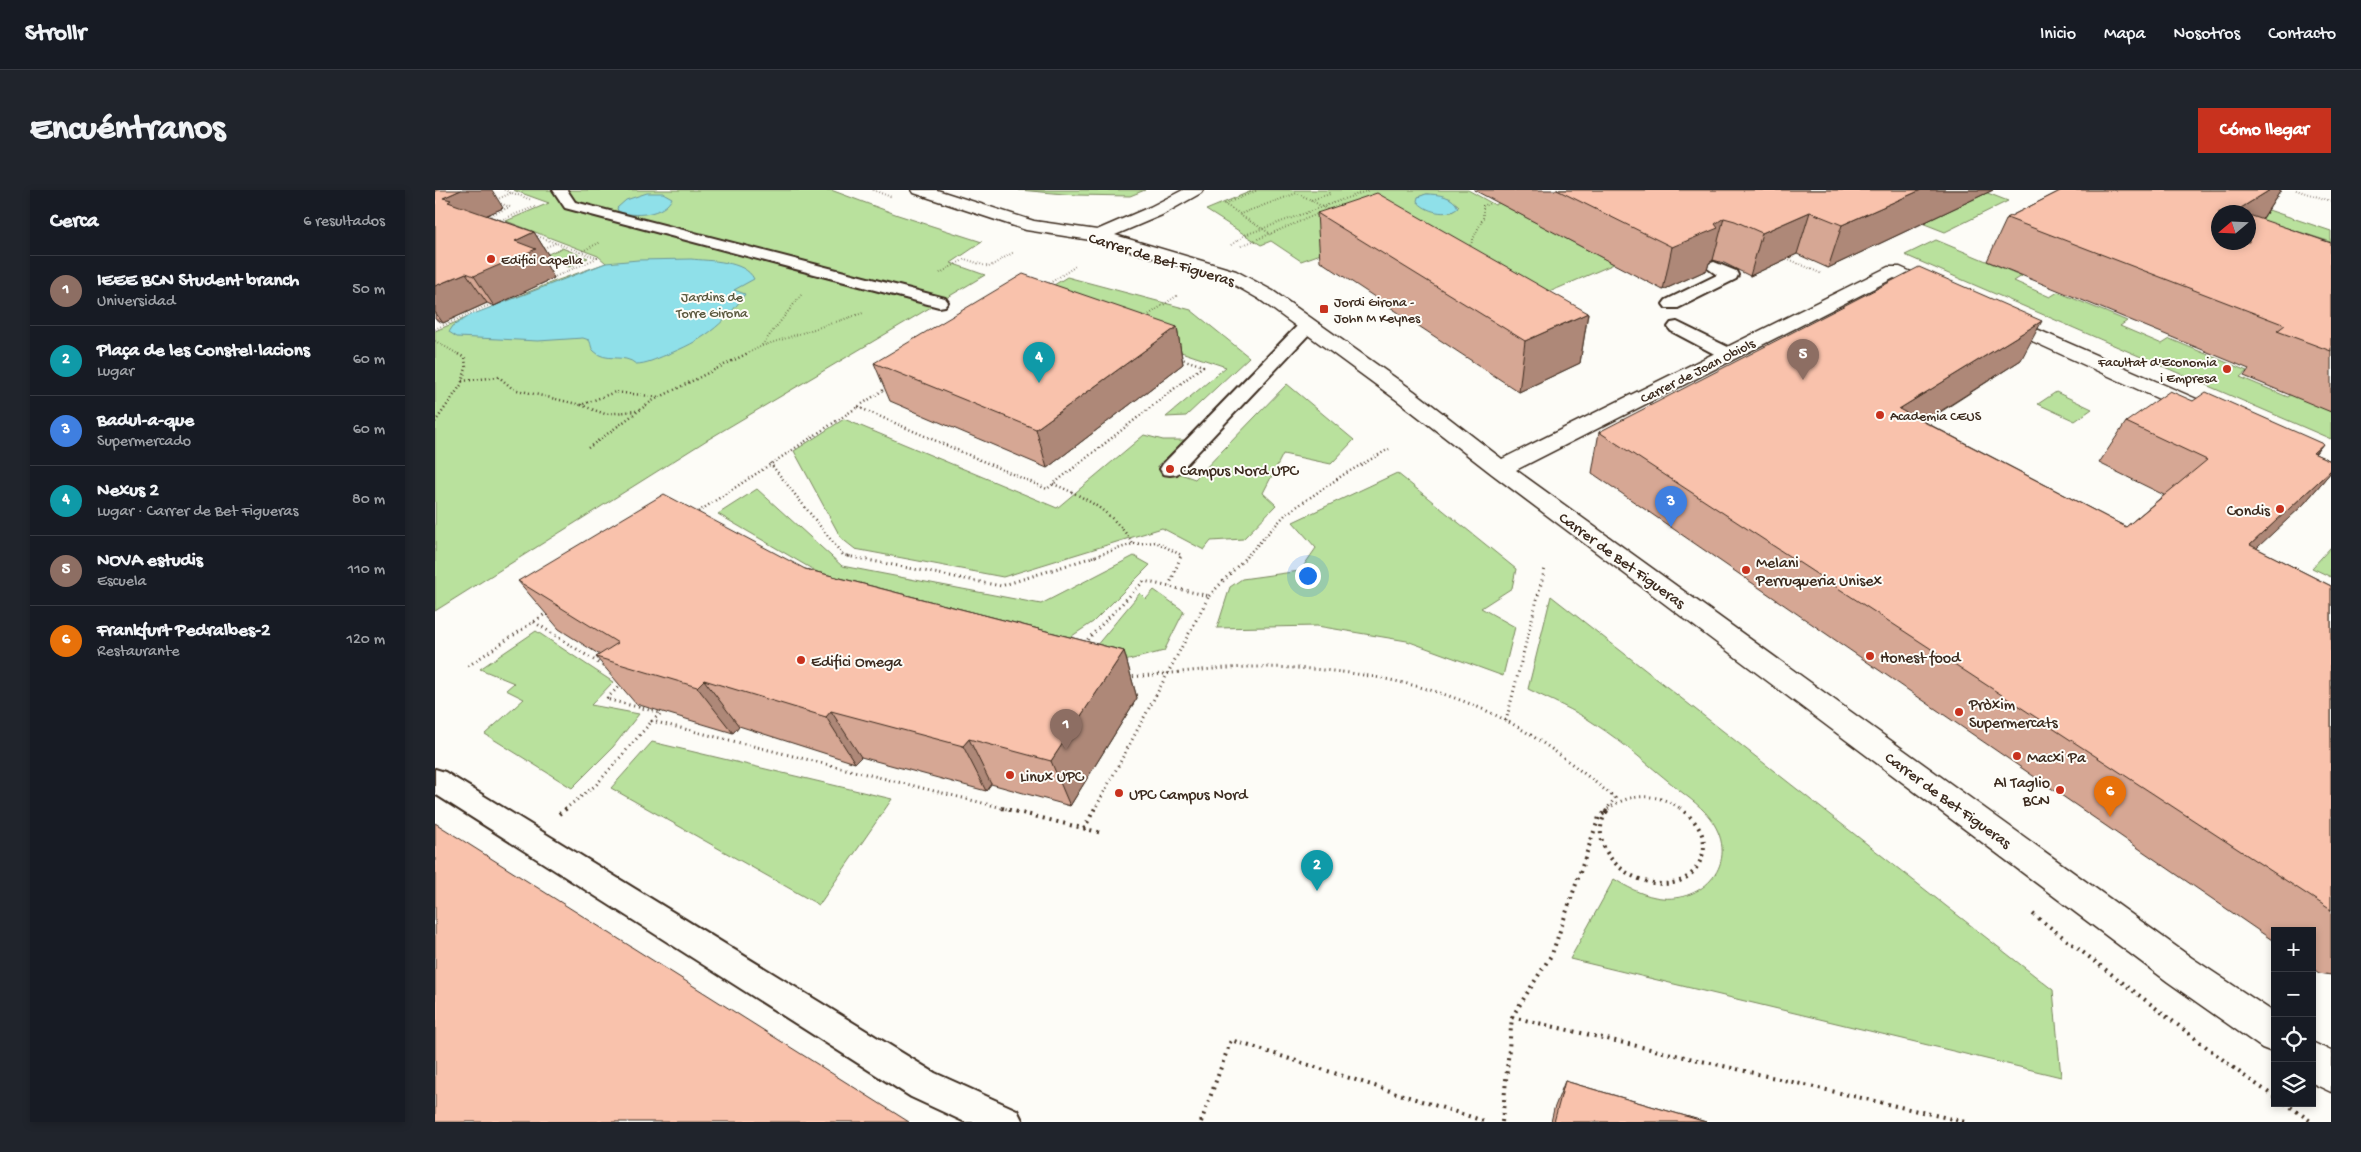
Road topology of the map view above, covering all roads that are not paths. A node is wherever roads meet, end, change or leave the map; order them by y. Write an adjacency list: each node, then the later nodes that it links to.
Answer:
1 (561, 190): 7 (lane)
2 (920, 190): 4 (street, Carrer de Bet Figueras)
3 (1195, 190): 4 (street)
4 (1099, 236): 10 (street, Carrer de Bet Figueras)
5 (1714, 267): 8 (lane)
6 (1957, 299): 12 (street, Carrer de Joan Obiols)
7 (939, 302)
8 (1672, 304)
9 (1985, 312): 13 (street)
10 (1307, 326): 14 (lane); 15 (street, Carrer de Bet Figueras)
11 (1677, 327): 12 (lane)
12 (1728, 354): 15 (street, Carrer de Joan Obiols)
13 (2222, 419)
14 (1170, 469)
15 (1500, 469): 17 (street, Carrer de Bet Figueras)
16 (435, 780): 20 (lane)
17 (2271, 1032)
18 (2314, 1062): 19 (street)
19 (2331, 1073)
20 (1005, 1122)

